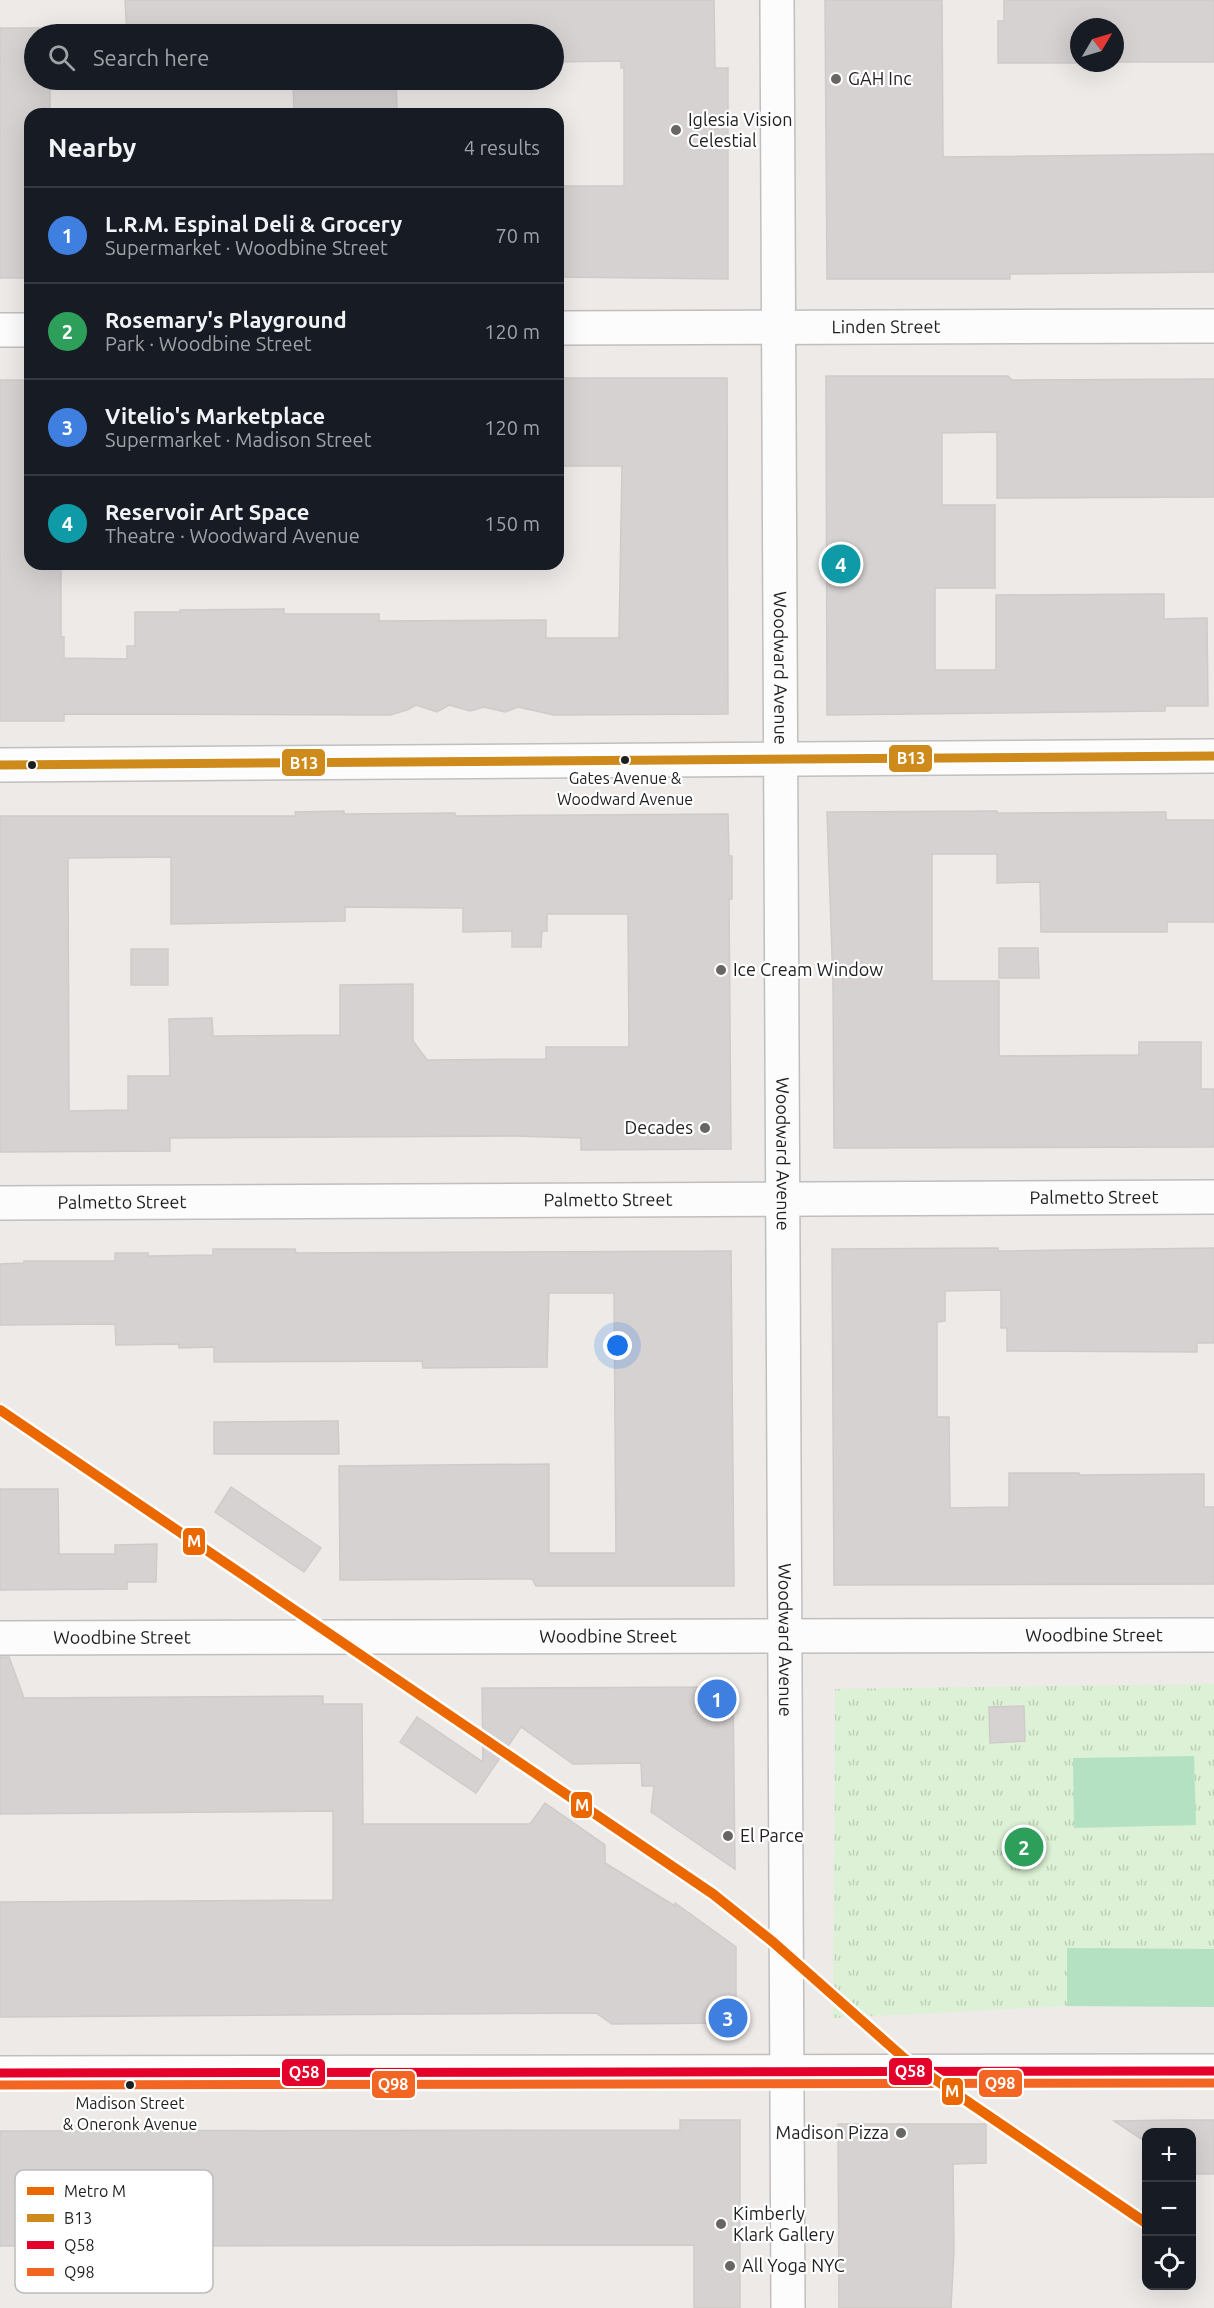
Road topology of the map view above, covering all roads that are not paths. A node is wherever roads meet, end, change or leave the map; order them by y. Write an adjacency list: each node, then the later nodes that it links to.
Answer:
1 (777, 0): 4 (street, Woodward Avenue)
2 (1214, 326): 4 (street, Linden Street)
3 (564, 328): 4 (street, Linden Street)
4 (778, 328): 8 (street, Woodward Avenue)
5 (0, 330): 6 (street)
6 (24, 330)
7 (1214, 756): 8 (street)
8 (781, 758): 9 (street); 11 (street, Woodward Avenue)
9 (0, 765)
10 (1214, 1197): 11 (street, Palmetto Street)
11 (783, 1199): 12 (street, Palmetto Street); 14 (street, Woodward Avenue)
12 (0, 1203)
13 (1214, 1635): 14 (street, Woodbine Street)
14 (784, 1637): 15 (street, Woodbine Street); 17 (street, Woodward Avenue)
15 (0, 1638)
16 (1214, 2071): 17 (street)
17 (787, 2072): 18 (street); 19 (street, Woodward Avenue)
18 (0, 2073)
19 (788, 2308)

